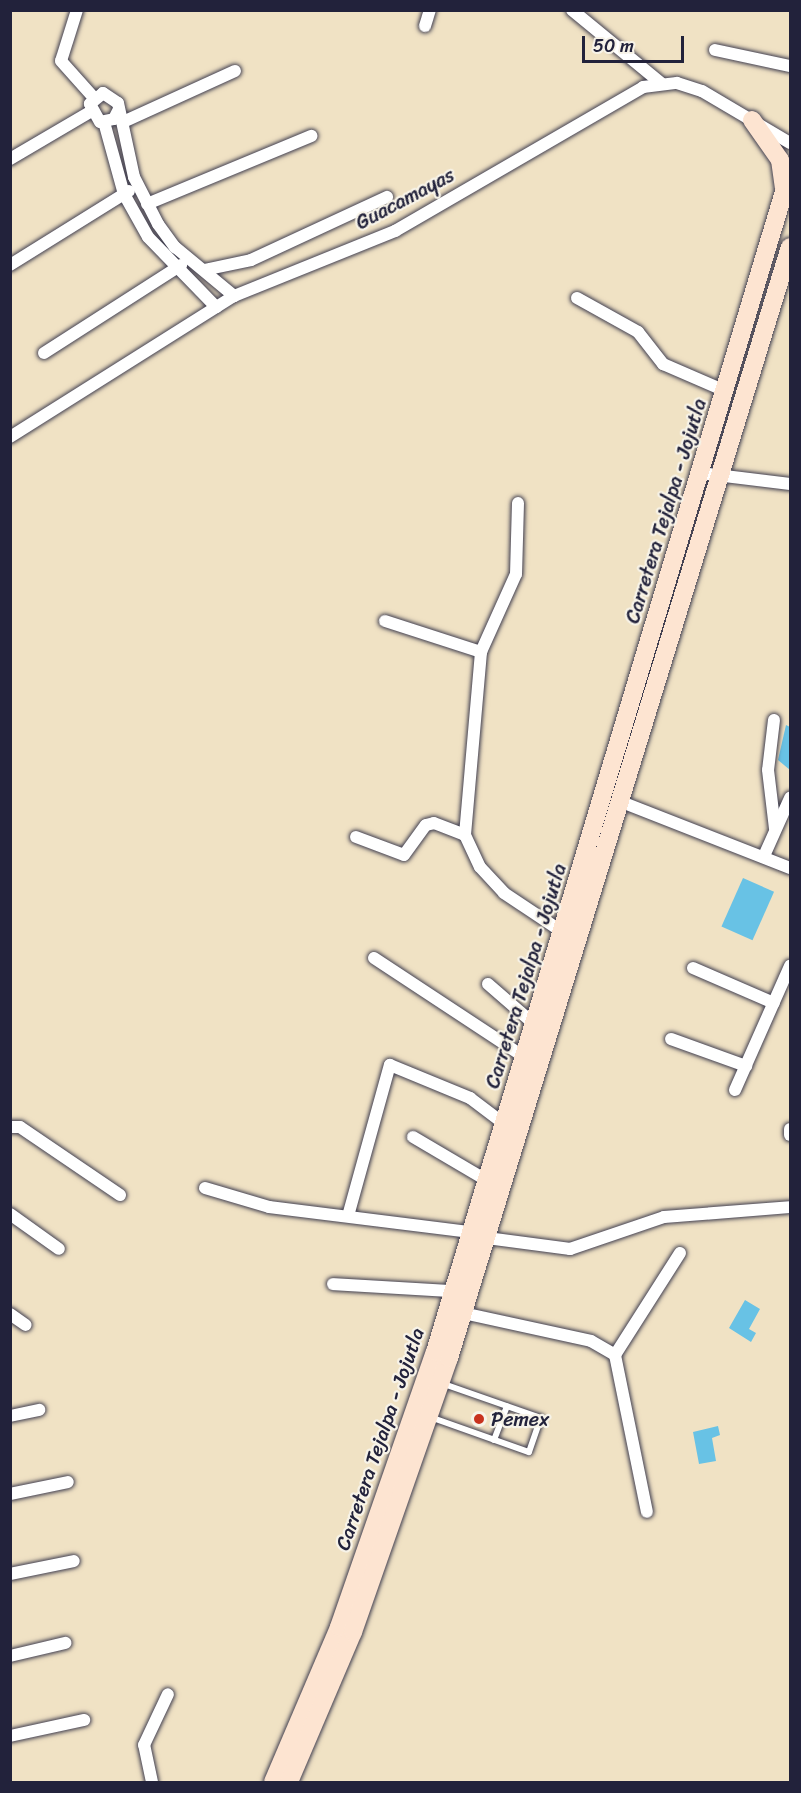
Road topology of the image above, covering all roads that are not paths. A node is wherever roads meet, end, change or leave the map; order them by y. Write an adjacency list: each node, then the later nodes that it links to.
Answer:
1 (77, 10): 9 (street)
2 (430, 10): 4 (street)
3 (572, 10): 8 (street)
4 (425, 26)
5 (715, 50): 6 (street)
6 (790, 66)
7 (235, 71): 11 (street)
8 (661, 83): 12 (street); 28 (street, Guacamayas)
9 (94, 98): 10 (street); 11 (street)
10 (90, 112): 13 (street); 16 (street)
11 (120, 117): 13 (street); 18 (street)
12 (752, 120): 15 (street); 19 (main road)
13 (104, 122): 20 (street)
14 (311, 136): 22 (street)
15 (790, 143)
16 (10, 159)
17 (790, 172): 19 (main road, Carretera Tejalpa - Jojutla)
18 (138, 186): 20 (street); 22 (street)
19 (784, 193): 32 (main road, Carretera Tejalpa - Jojutla)
20 (124, 194): 25 (street); 26 (street)
21 (387, 196): 27 (street)
22 (147, 204): 24 (street)
23 (790, 247): 34 (main road, Carretera Tejalpa - Jojutla)
24 (190, 261): 26 (street); 27 (street)
25 (10, 265)
26 (175, 269): 30 (street); 31 (street)
27 (204, 270): 28 (street)
28 (234, 296): 30 (street, Guacamayas)
29 (577, 298): 32 (street)
30 (216, 307): 33 (street, Guacamayas)
31 (44, 353)
32 (725, 391): 34 (main road, Carretera Tejalpa - Jojutla)
33 (10, 437)
34 (709, 474): 35 (street); 41 (main road, Carretera Tejalpa - Jojutla); 47 (main road, Carretera Tejalpa - Jojutla)
35 (790, 484)
36 (518, 503): 38 (street)
37 (385, 621): 38 (street)
38 (481, 652): 43 (street)
39 (774, 720): 42 (street)
40 (790, 798): 42 (street)
41 (620, 801): 45 (street); 55 (main road, Carretera Tejalpa - Jojutla)
42 (775, 829): 45 (street)
43 (465, 835): 44 (street); 47 (street)
44 (356, 837)
45 (764, 856): 46 (street)
46 (790, 868)
47 (564, 933): 53 (main road, Carretera Tejalpa - Jojutla)
48 (374, 958): 56 (street)
49 (790, 966): 52 (street)
50 (693, 968): 52 (street)
51 (488, 984): 53 (street)
52 (774, 1003): 57 (street)
53 (532, 1031): 55 (main road); 56 (main road, Carretera Tejalpa - Jojutla)
54 (671, 1040): 57 (street)
55 (548, 1044): 70 (main road, Carretera Tejalpa - Jojutla)
56 (524, 1057): 59 (main road, Carretera Tejalpa - Jojutla)
57 (746, 1066): 58 (street)
58 (735, 1090)
59 (503, 1123): 64 (main road, Carretera Tejalpa - Jojutla); 69 (street)
60 (10, 1127): 66 (street)
61 (790, 1129): 62 (street)
62 (790, 1135)
63 (413, 1137): 64 (street)
64 (486, 1180): 70 (main road, Carretera Tejalpa - Jojutla)
65 (205, 1188): 69 (street)
66 (120, 1195)
67 (790, 1207): 70 (street)
68 (10, 1214): 71 (street)
69 (348, 1216): 70 (street)
70 (478, 1235): 74 (main road, Carretera Tejalpa - Jojutla); 75 (main road, Carretera Tejalpa - Jojutla)
71 (58, 1249)
72 (680, 1253): 78 (street)
73 (333, 1284): 74 (street)
74 (452, 1291): 96 (main road, Carretera Tejalpa - Jojutla)
75 (463, 1313): 78 (street); 79 (main road, Carretera Tejalpa - Jojutla)
76 (10, 1314): 77 (street)
77 (26, 1325)
78 (615, 1354): 87 (street)
79 (441, 1383): 80 (lane); 83 (main road, Carretera Tejalpa - Jojutla)
80 (507, 1406): 84 (lane); 84 (lane)
81 (39, 1410): 82 (street)
82 (10, 1416)
83 (430, 1417): 84 (lane); 97 (main road, Carretera Tejalpa - Jojutla)
84 (494, 1440)
85 (68, 1482): 86 (street)
86 (10, 1494)
87 (647, 1512)
88 (74, 1561): 89 (street)
89 (10, 1574)
90 (65, 1643): 91 (street)
91 (10, 1656)
92 (168, 1694): 95 (street)
93 (84, 1720): 94 (street)
94 (10, 1736)
95 (152, 1782)
96 (273, 1782)
97 (289, 1782)

